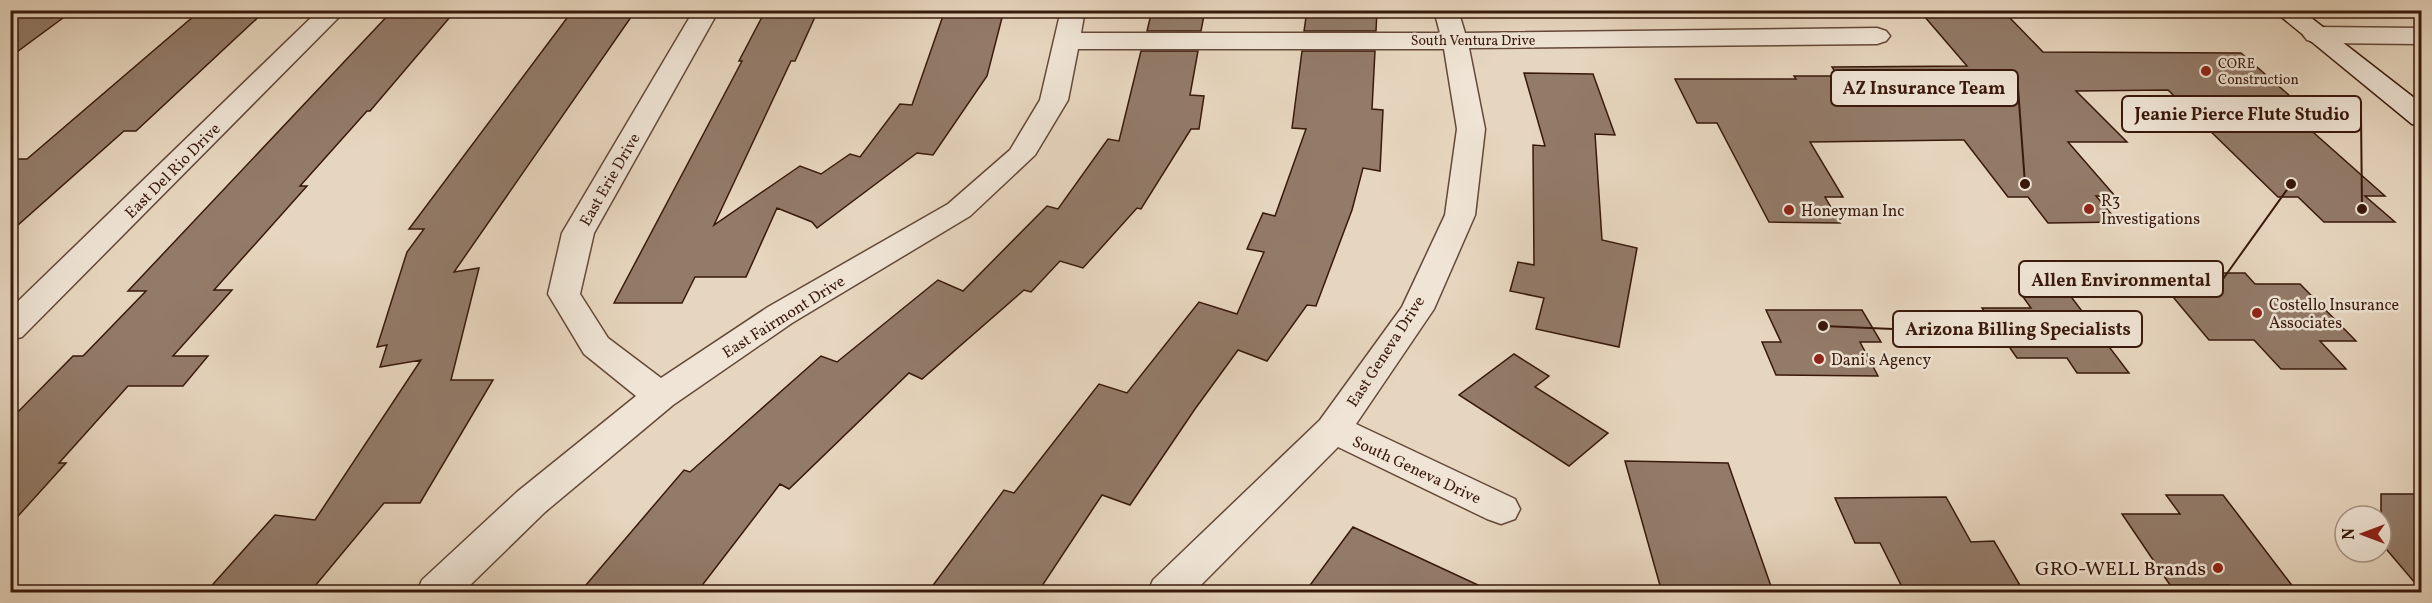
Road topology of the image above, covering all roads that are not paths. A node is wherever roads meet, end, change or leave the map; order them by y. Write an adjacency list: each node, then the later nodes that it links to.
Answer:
1 (334, 10): 10 (street, East Del Rio Drive)
2 (708, 10): 11 (street, East Erie Drive)
3 (1858, 10): 6 (street, South Ventura Drive)
4 (2285, 10): 7 (street)
5 (1071, 26): 6 (street, South Ventura Drive); 11 (street, East Fairmont Drive)
6 (1451, 26): 12 (street, East Geneva Drive)
7 (2316, 35): 8 (street); 9 (street)
8 (2421, 36)
9 (2421, 118)
10 (10, 329)
11 (660, 396): 14 (street, East Fairmont Drive)
12 (1333, 429): 13 (street, South Geneva Drive); 15 (street, East Geneva Drive)
13 (1501, 508)
14 (437, 592)
15 (1168, 592)

